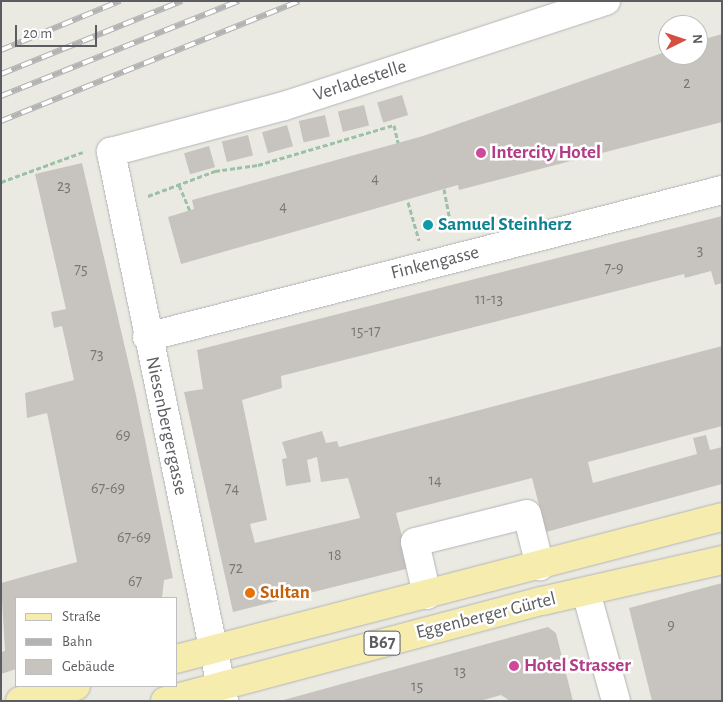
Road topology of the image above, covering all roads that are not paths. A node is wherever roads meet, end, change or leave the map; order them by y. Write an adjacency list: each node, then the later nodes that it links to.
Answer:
1 (606, 1): 2 (street, Verladestelle)
2 (111, 152): 4 (street, Niesenbergergasse)
3 (722, 190): 4 (street, Finkengasse)
4 (148, 337): 10 (street, Niesenbergergasse)
5 (722, 517): 7 (main road, Eggenberger Gürtel / B67)
6 (722, 560): 8 (main road, Eggenberger Gürtel / B67)
7 (540, 566): 9 (main road, Eggenberger Gürtel / B67); 9 (street)
8 (586, 592): 13 (main road, Eggenberger Gürtel / B67); 16 (street)
9 (426, 595): 10 (main road, Eggenberger Gürtel / B67)
10 (213, 650): 11 (main road, Eggenberger Gürtel / B67); 13 (street, Niesenbergergasse)
11 (178, 659)
12 (72, 687): 14 (main road)
13 (222, 693): 15 (main road, Eggenberger Gürtel / B67)
14 (20, 701)
15 (165, 701)
16 (616, 701)

